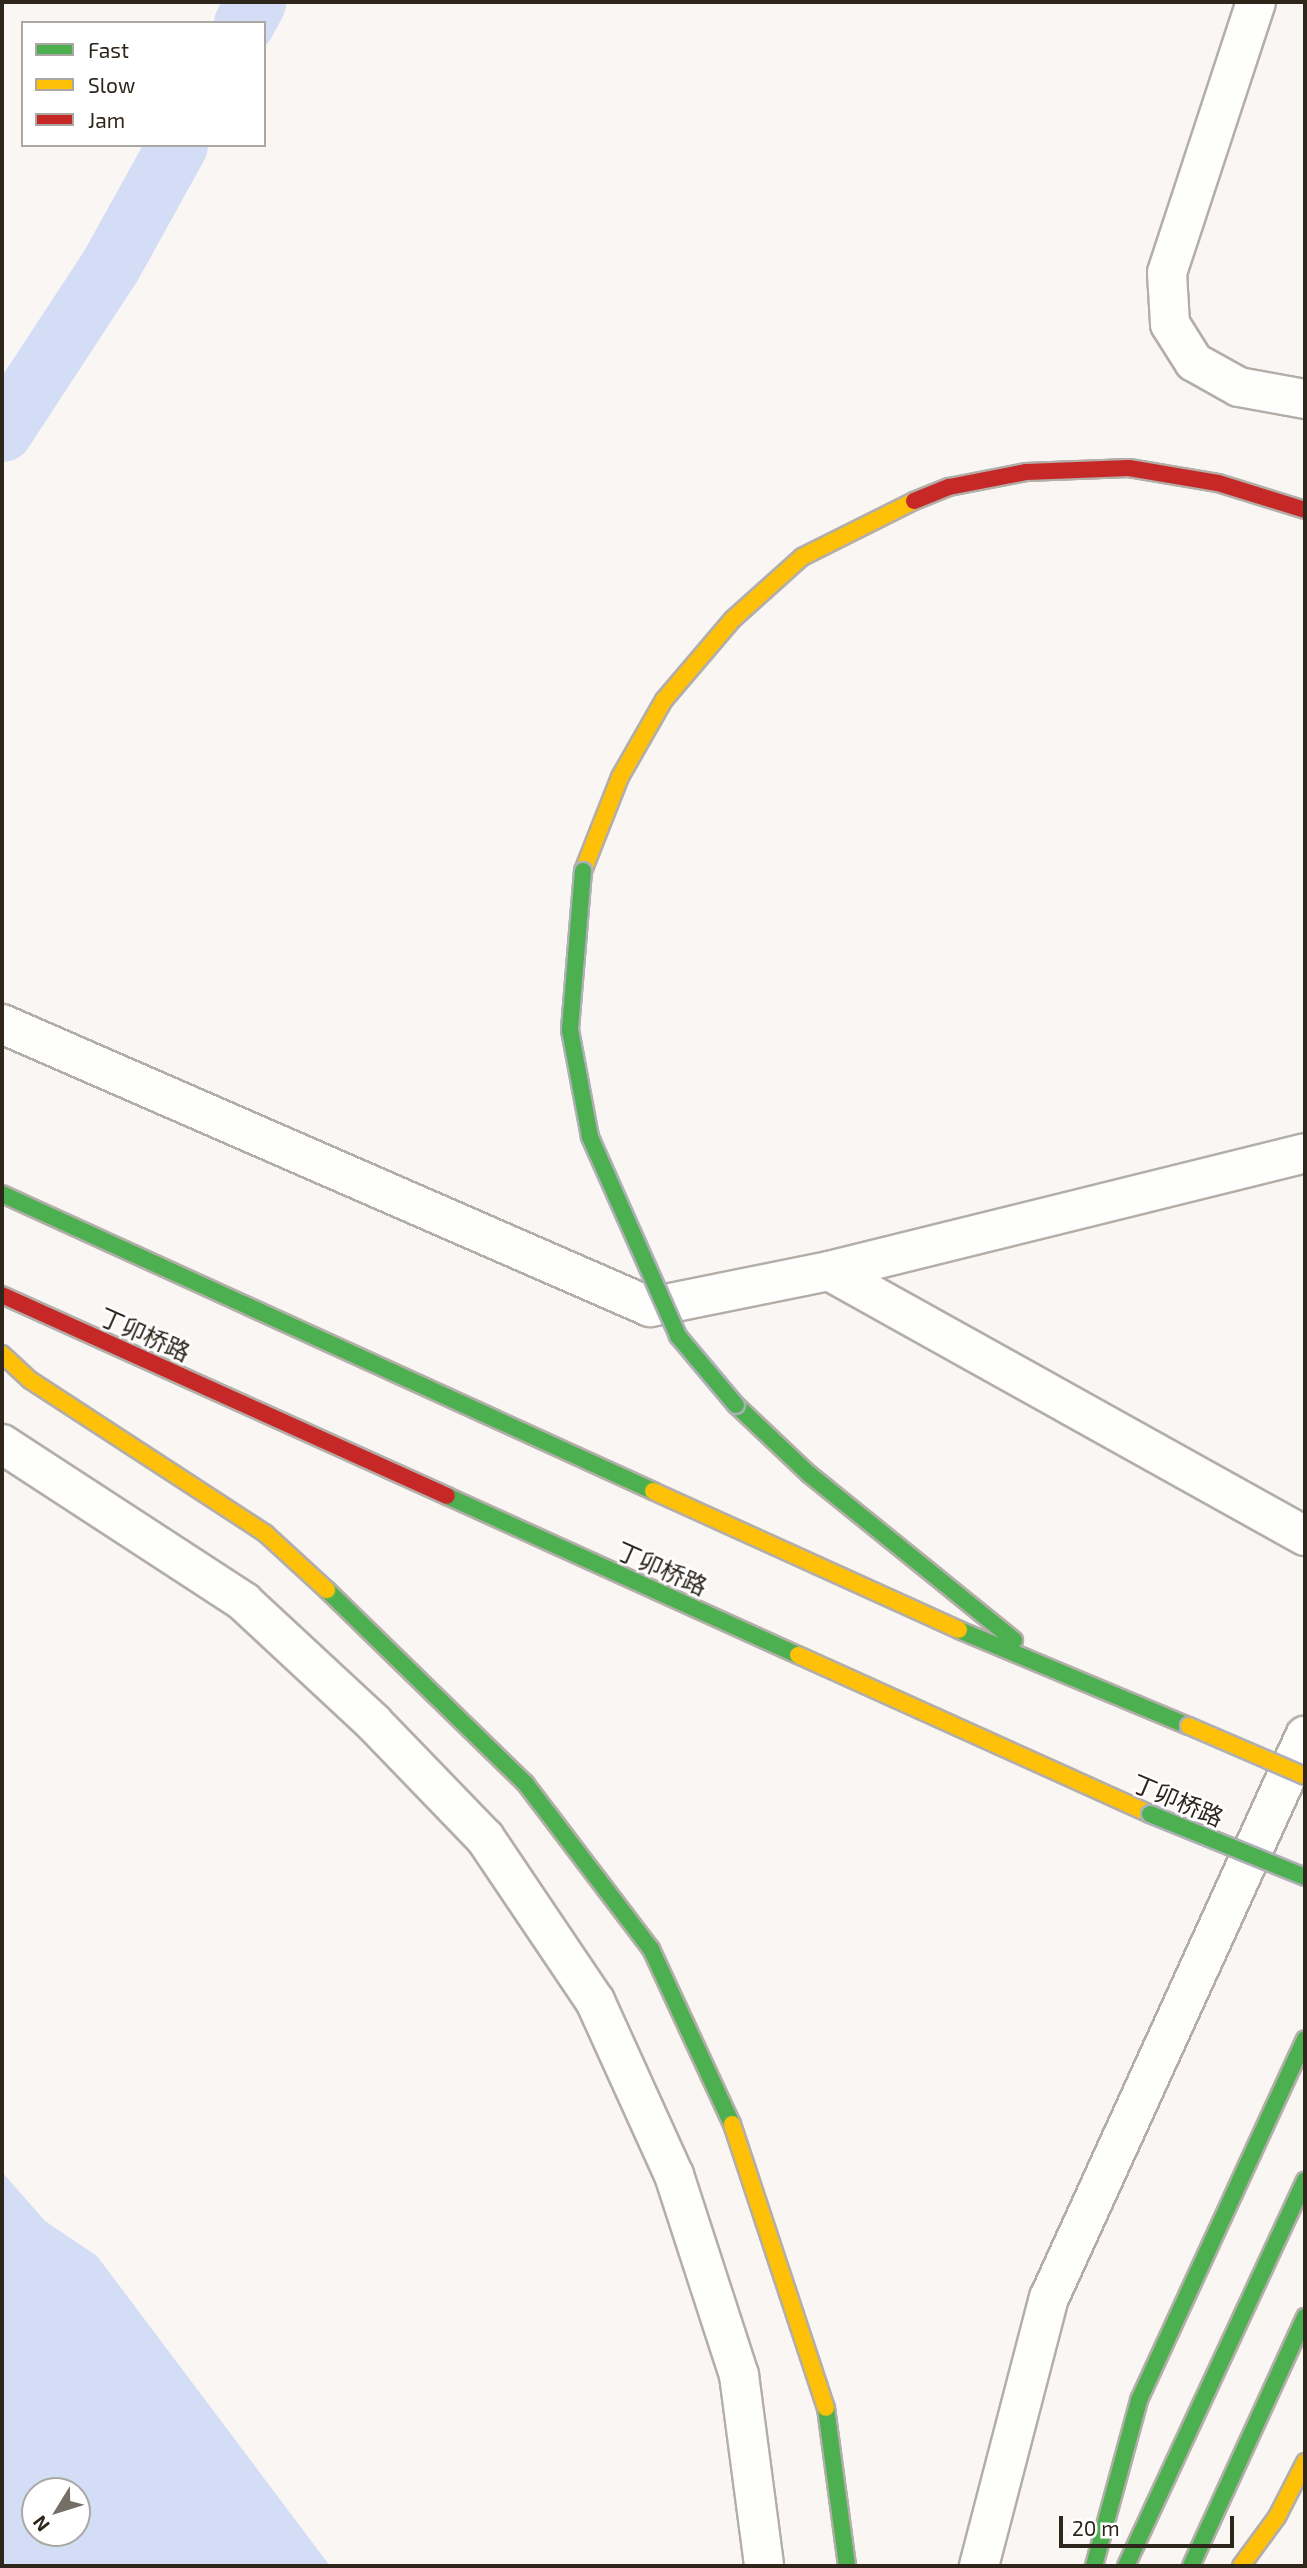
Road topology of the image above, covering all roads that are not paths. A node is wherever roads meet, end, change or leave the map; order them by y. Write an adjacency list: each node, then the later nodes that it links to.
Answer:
1 (1256, 2): 2 (street)
2 (1305, 399)
3 (1305, 510): 12 (main road, bridge)
4 (2, 1024): 7 (street)
5 (1305, 1153): 7 (street)
6 (2, 1194): 12 (main road)
7 (829, 1271): 11 (street)
8 (2, 1295): 15 (main road, 丁卯桥路, bridge)
9 (2, 1354): 21 (main road)
10 (2, 1444): 20 (street)
11 (1305, 1536)
12 (1056, 1674): 14 (main road, bridge)
13 (1305, 1736): 22 (street)
14 (1305, 1776)
15 (1305, 1877)
16 (1305, 2039): 23 (main road)
17 (1305, 2181): 24 (main road)
18 (1305, 2317): 25 (main road)
19 (1305, 2462): 26 (main road)
20 (764, 2566)
21 (847, 2566)
22 (979, 2566)
23 (1094, 2566)
24 (1126, 2566)
25 (1191, 2566)
26 (1241, 2566)

